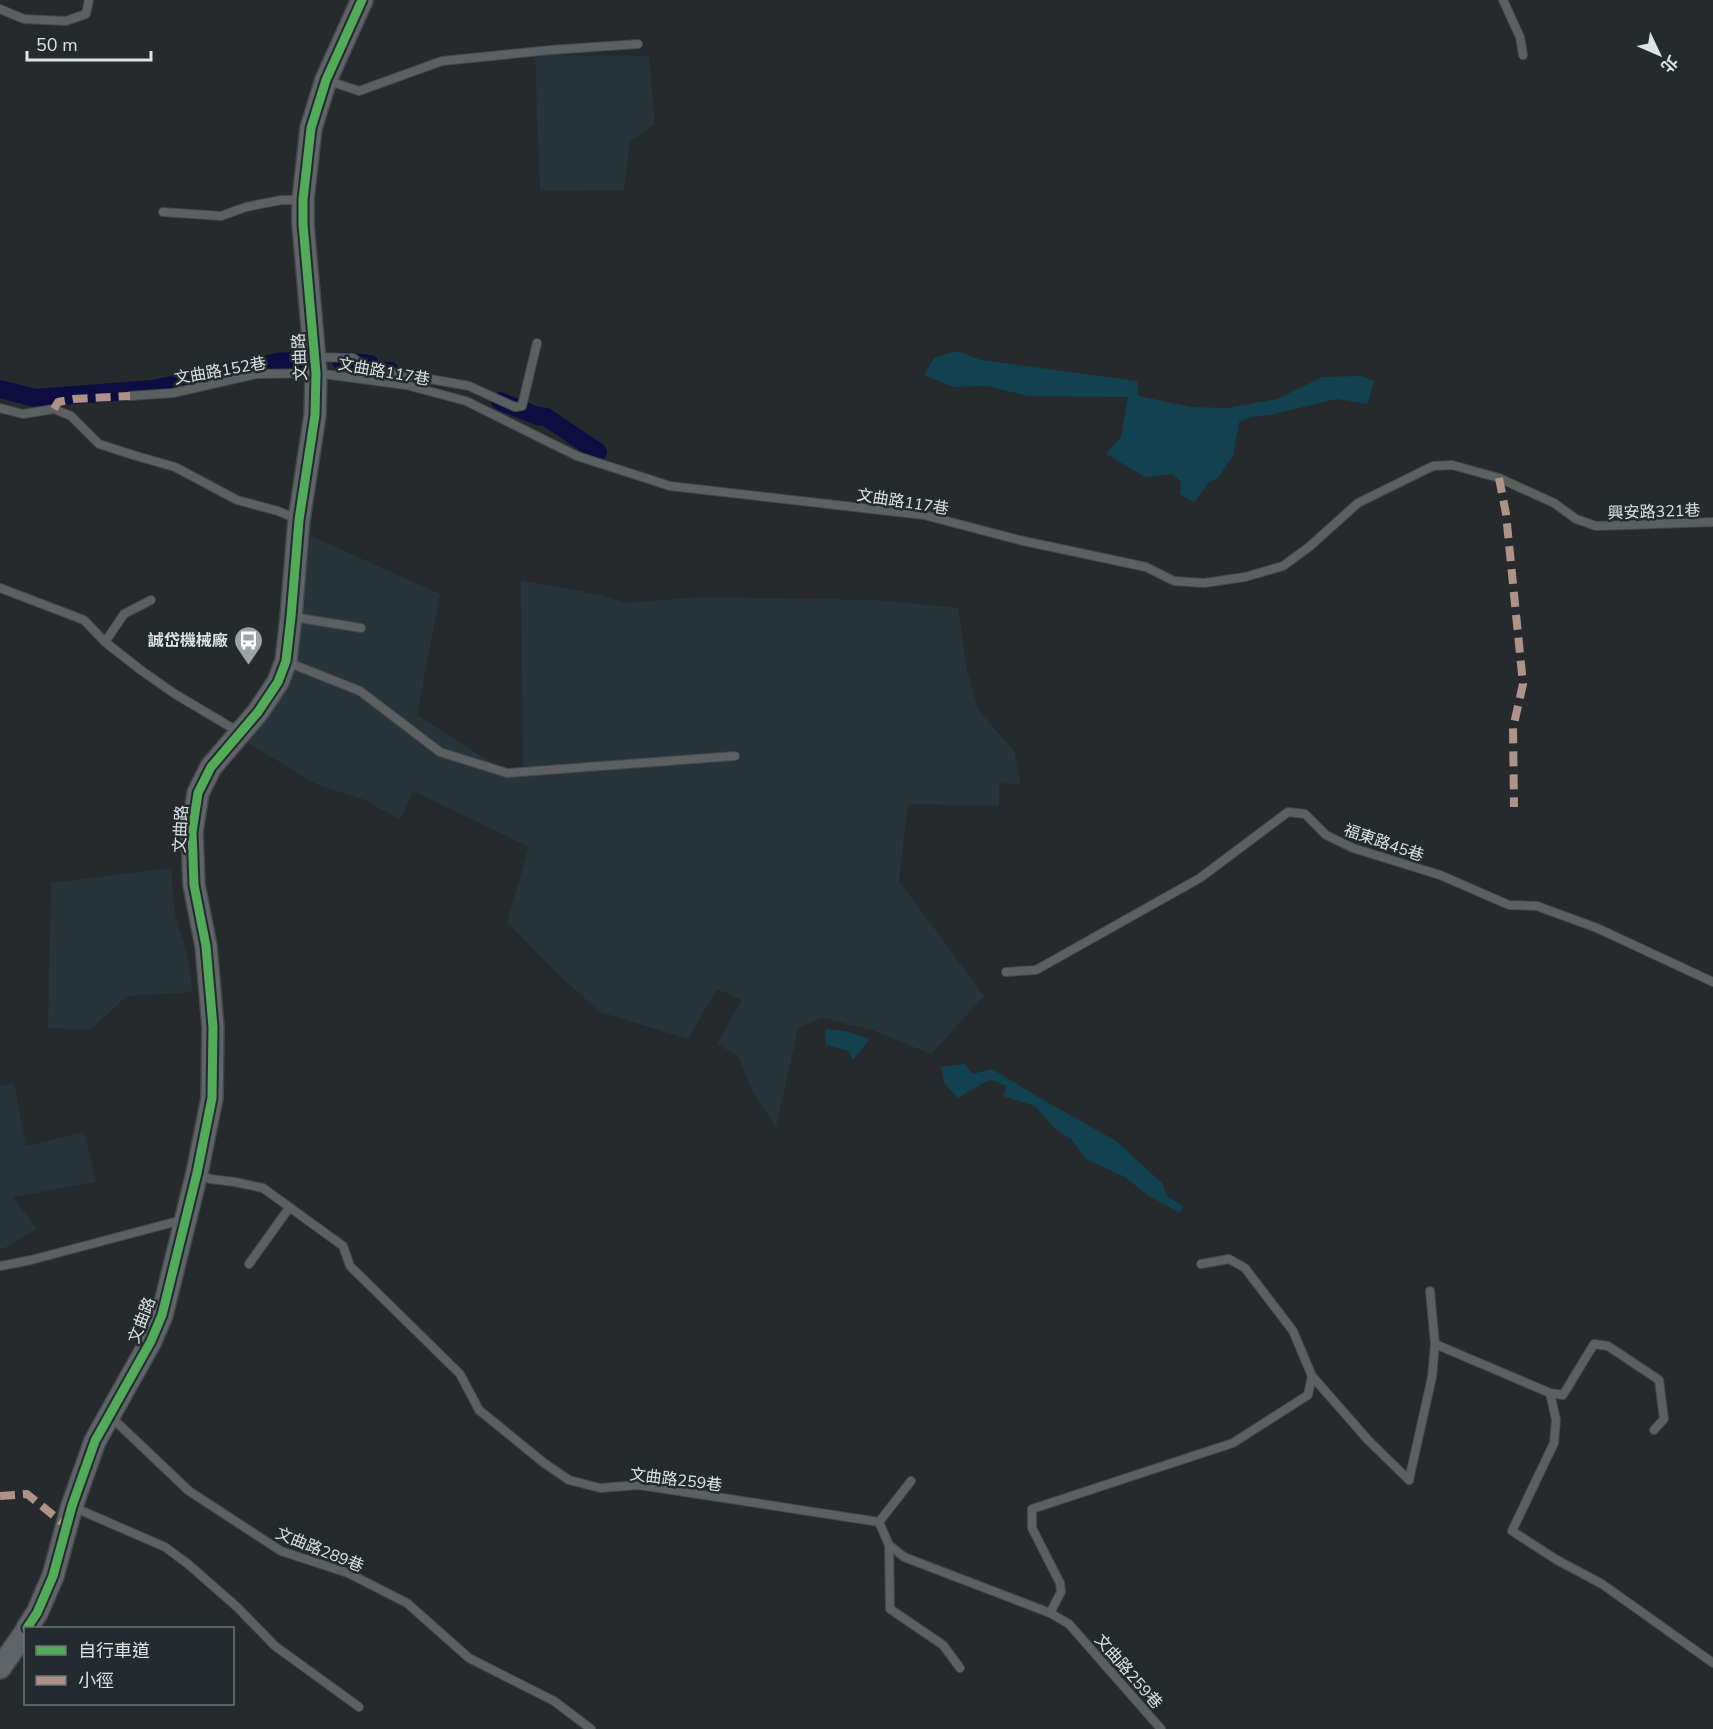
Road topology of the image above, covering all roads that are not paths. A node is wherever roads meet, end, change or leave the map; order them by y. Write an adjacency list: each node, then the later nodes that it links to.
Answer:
1 (89, 0): 4 (lane)
2 (362, 0): 7 (street, 文曲路)
3 (1503, 0): 6 (lane)
4 (0, 9)
5 (638, 44): 7 (lane)
6 (1523, 55)
7 (326, 80): 8 (street, 文曲路)
8 (303, 200): 9 (lane); 11 (street, 文曲路)
9 (163, 212)
10 (537, 343): 11 (lane)
11 (315, 365): 12 (lane, 文曲路152巷); 14 (lane, 文曲路117巷); 15 (street, 文曲路)
12 (130, 396)
13 (0, 408): 15 (lane)
14 (1499, 478): 16 (lane, 興安路321巷)
15 (299, 520): 19 (street, 文曲路)
16 (1713, 522)
17 (0, 588): 21 (lane)
18 (151, 600): 21 (lane)
19 (291, 617): 20 (lane); 22 (street, 文曲路)
20 (361, 628)
21 (105, 642): 23 (lane)
22 (286, 661): 23 (street, 文曲路); 24 (lane)
23 (240, 733): 27 (street, 文曲路)
24 (735, 756)
25 (1006, 972): 26 (lane, 福東路45巷)
26 (1713, 982)
27 (197, 1173): 28 (lane, 文曲路259巷); 29 (street, 文曲路)
28 (289, 1208): 30 (lane); 41 (lane, 文曲路259巷)
29 (186, 1218): 32 (lane); 37 (street, 文曲路)
30 (249, 1264)
31 (1201, 1264): 35 (lane)
32 (0, 1266)
33 (1430, 1291): 34 (lane)
34 (1435, 1344): 35 (lane); 36 (lane)
35 (1312, 1376): 43 (lane)
36 (1550, 1393): 38 (lane); 46 (lane)
37 (111, 1416): 40 (street, 文曲路); 50 (lane, 文曲路289巷)
38 (1654, 1430)
39 (911, 1481): 41 (lane)
40 (72, 1506): 44 (street, 文曲路); 49 (lane)
41 (879, 1522): 42 (lane)
42 (889, 1545): 43 (lane, 文曲路259巷); 48 (lane)
43 (1050, 1613): 51 (lane, 文曲路259巷)
44 (28, 1627)
45 (24, 1633): 47 (street, 文曲路)
46 (1713, 1663)
47 (0, 1668)
48 (960, 1668)
49 (359, 1707)
50 (591, 1729)
51 (1161, 1729)

